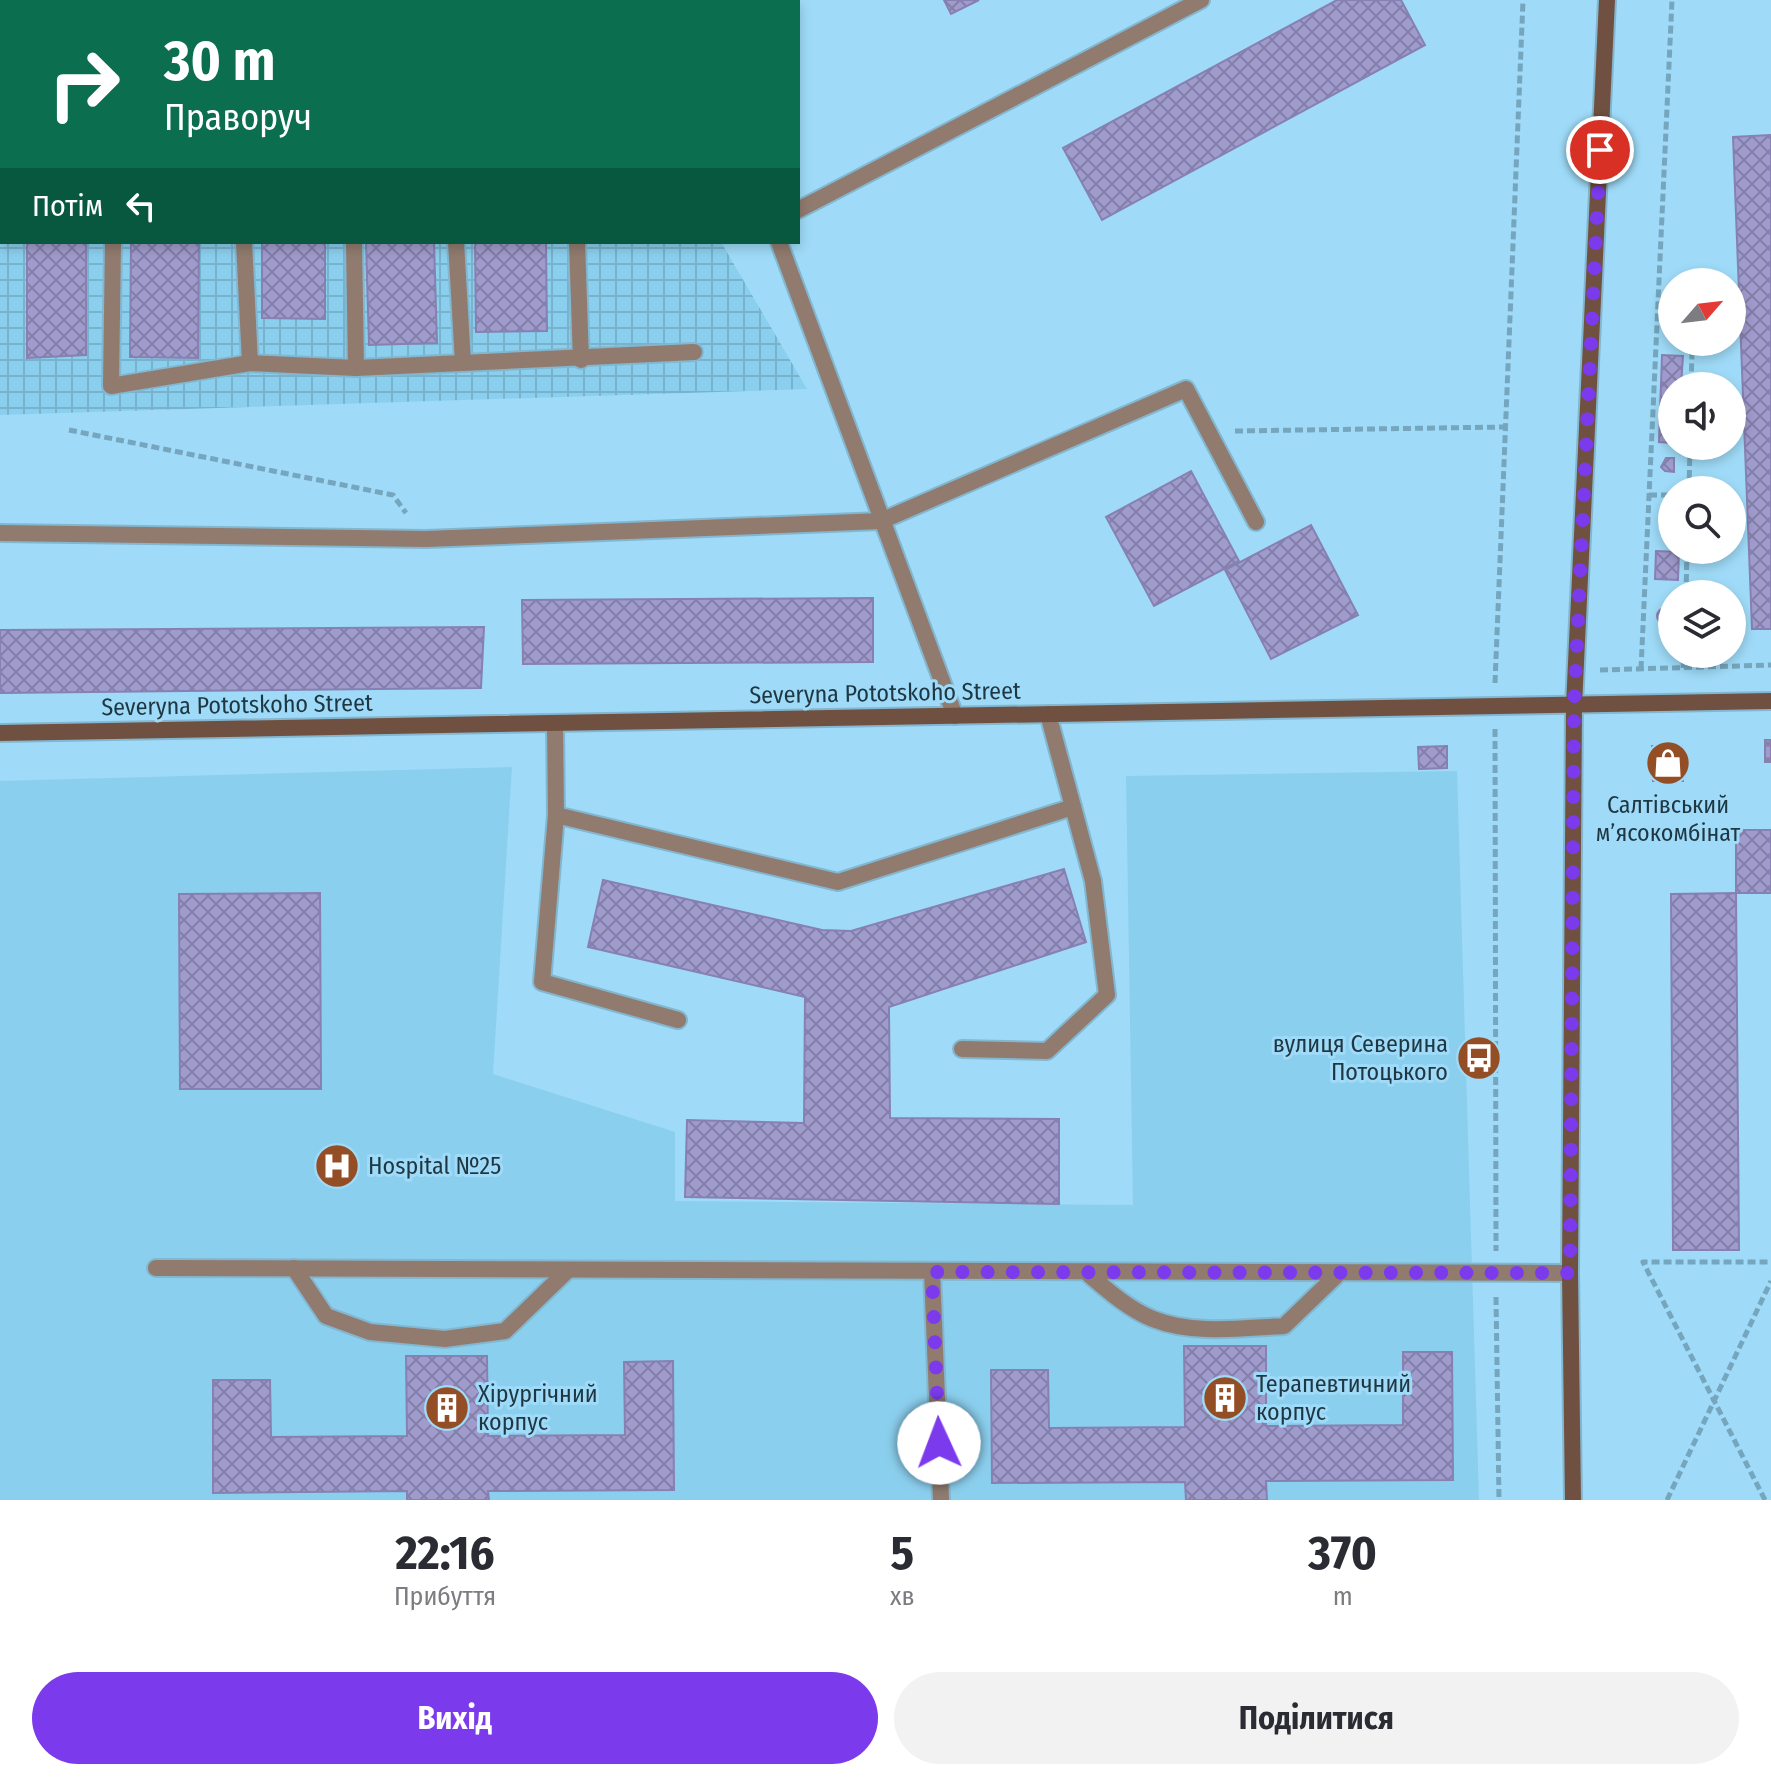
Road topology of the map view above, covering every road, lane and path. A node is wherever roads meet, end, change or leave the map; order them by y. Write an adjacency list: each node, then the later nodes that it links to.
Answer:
1 (1201, 0): 5 (lane)
2 (1523, 0): 19 (path)
3 (1607, 0): 32 (street)
4 (1672, 0): 12 (path)
5 (800, 209)
6 (113, 244): 16 (lane)
7 (244, 244): 16 (lane)
8 (354, 244): 18 (lane)
9 (456, 244): 17 (lane)
10 (577, 244): 15 (lane)
11 (780, 244): 24 (lane)
12 (1660, 268)
13 (1658, 304): 22 (path)
14 (694, 352): 15 (lane)
15 (581, 360): 17 (lane)
16 (250, 363): 18 (lane)
17 (463, 363): 18 (lane)
18 (356, 368)
19 (1504, 427): 21 (path); 34 (path)
20 (69, 430): 27 (path)
21 (1210, 431): 24 (lane); 25 (lane)
22 (1649, 495): 23 (path); 31 (path)
23 (1658, 495)
24 (881, 521): 27 (lane); 37 (lane)
25 (1256, 522)
26 (0, 533): 27 (lane)
27 (426, 539)
28 (1771, 665): 29 (path)
29 (1746, 666)
30 (1683, 668): 31 (path)
31 (1641, 669): 32 (path)
32 (1575, 670): 35 (street)
33 (1771, 701): 35 (street, Severyna Pototskoho Street)
34 (1495, 706): 35 (street, Severyna Pototskoho Street); 36 (street, Severyna Pototskoho Street); 50 (path)
35 (1574, 706): 51 (street)
36 (1048, 714): 37 (street, Severyna Pototskoho Street); 40 (lane)
37 (955, 716): 38 (street, Severyna Pototskoho Street)
38 (555, 723): 39 (street, Severyna Pototskoho Street); 41 (lane)
39 (0, 733)
40 (1073, 807): 41 (lane); 43 (lane)
41 (556, 815): 42 (lane)
42 (678, 1020)
43 (962, 1049)
44 (1771, 1262): 58 (path)
45 (156, 1268): 46 (lane)
46 (294, 1268): 47 (lane); 47 (lane)
47 (568, 1270): 48 (lane)
48 (932, 1272): 49 (lane); 54 (lane)
49 (1086, 1272): 52 (lane); 52 (lane)
50 (1496, 1273): 51 (lane); 52 (lane); 55 (path)
51 (1570, 1273): 56 (street)
52 (1338, 1274)
53 (1771, 1281): 57 (path)
54 (941, 1500)
55 (1499, 1500)
56 (1573, 1500)
57 (1667, 1500)
58 (1765, 1500)

